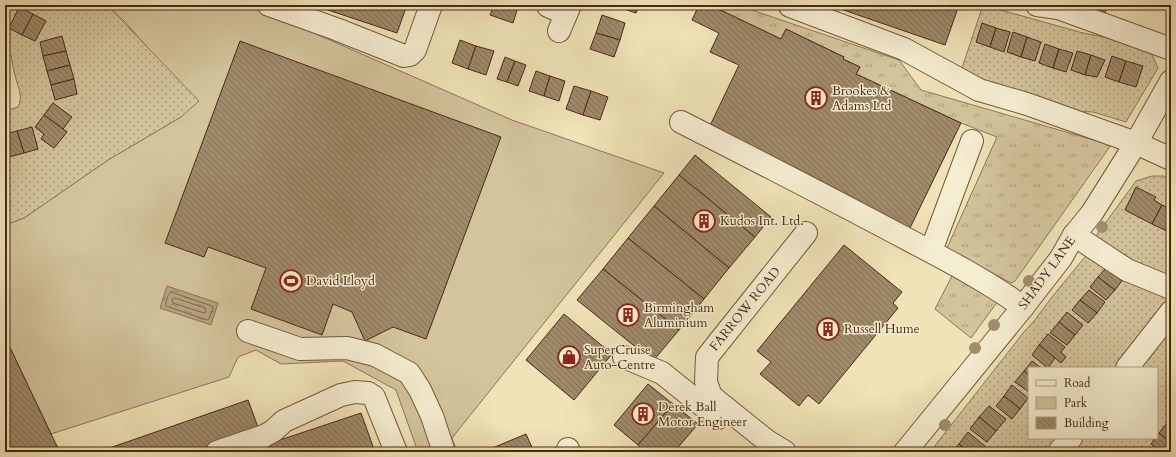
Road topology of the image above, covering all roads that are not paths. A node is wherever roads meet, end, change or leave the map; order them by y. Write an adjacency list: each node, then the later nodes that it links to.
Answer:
1 (269, 5): 2 (street)
2 (431, 5)
3 (1037, 5): 5 (street)
4 (790, 6): 10 (street)
5 (1059, 6): 6 (street)
6 (1171, 49)
7 (1171, 81): 10 (street, SHADY LANE)
8 (681, 122): 14 (street)
9 (972, 141): 14 (street)
10 (1136, 143): 11 (street); 13 (street, SHADY LANE)
11 (1171, 159)
12 (806, 233): 26 (street, FARROW ROAD)
13 (1074, 235): 15 (street); 16 (street, SHADY LANE)
14 (930, 251): 16 (street)
15 (1171, 288)
16 (1023, 306): 27 (street, SHADY LANE)
17 (1171, 312): 20 (street)
18 (248, 331): 24 (street)
19 (624, 357): 25 (street)
20 (1128, 367)
21 (1070, 439): 28 (street)
22 (217, 452): 23 (street)
23 (396, 452)
24 (444, 452)
25 (759, 452)
26 (785, 452)
27 (905, 452)
28 (1059, 452)

